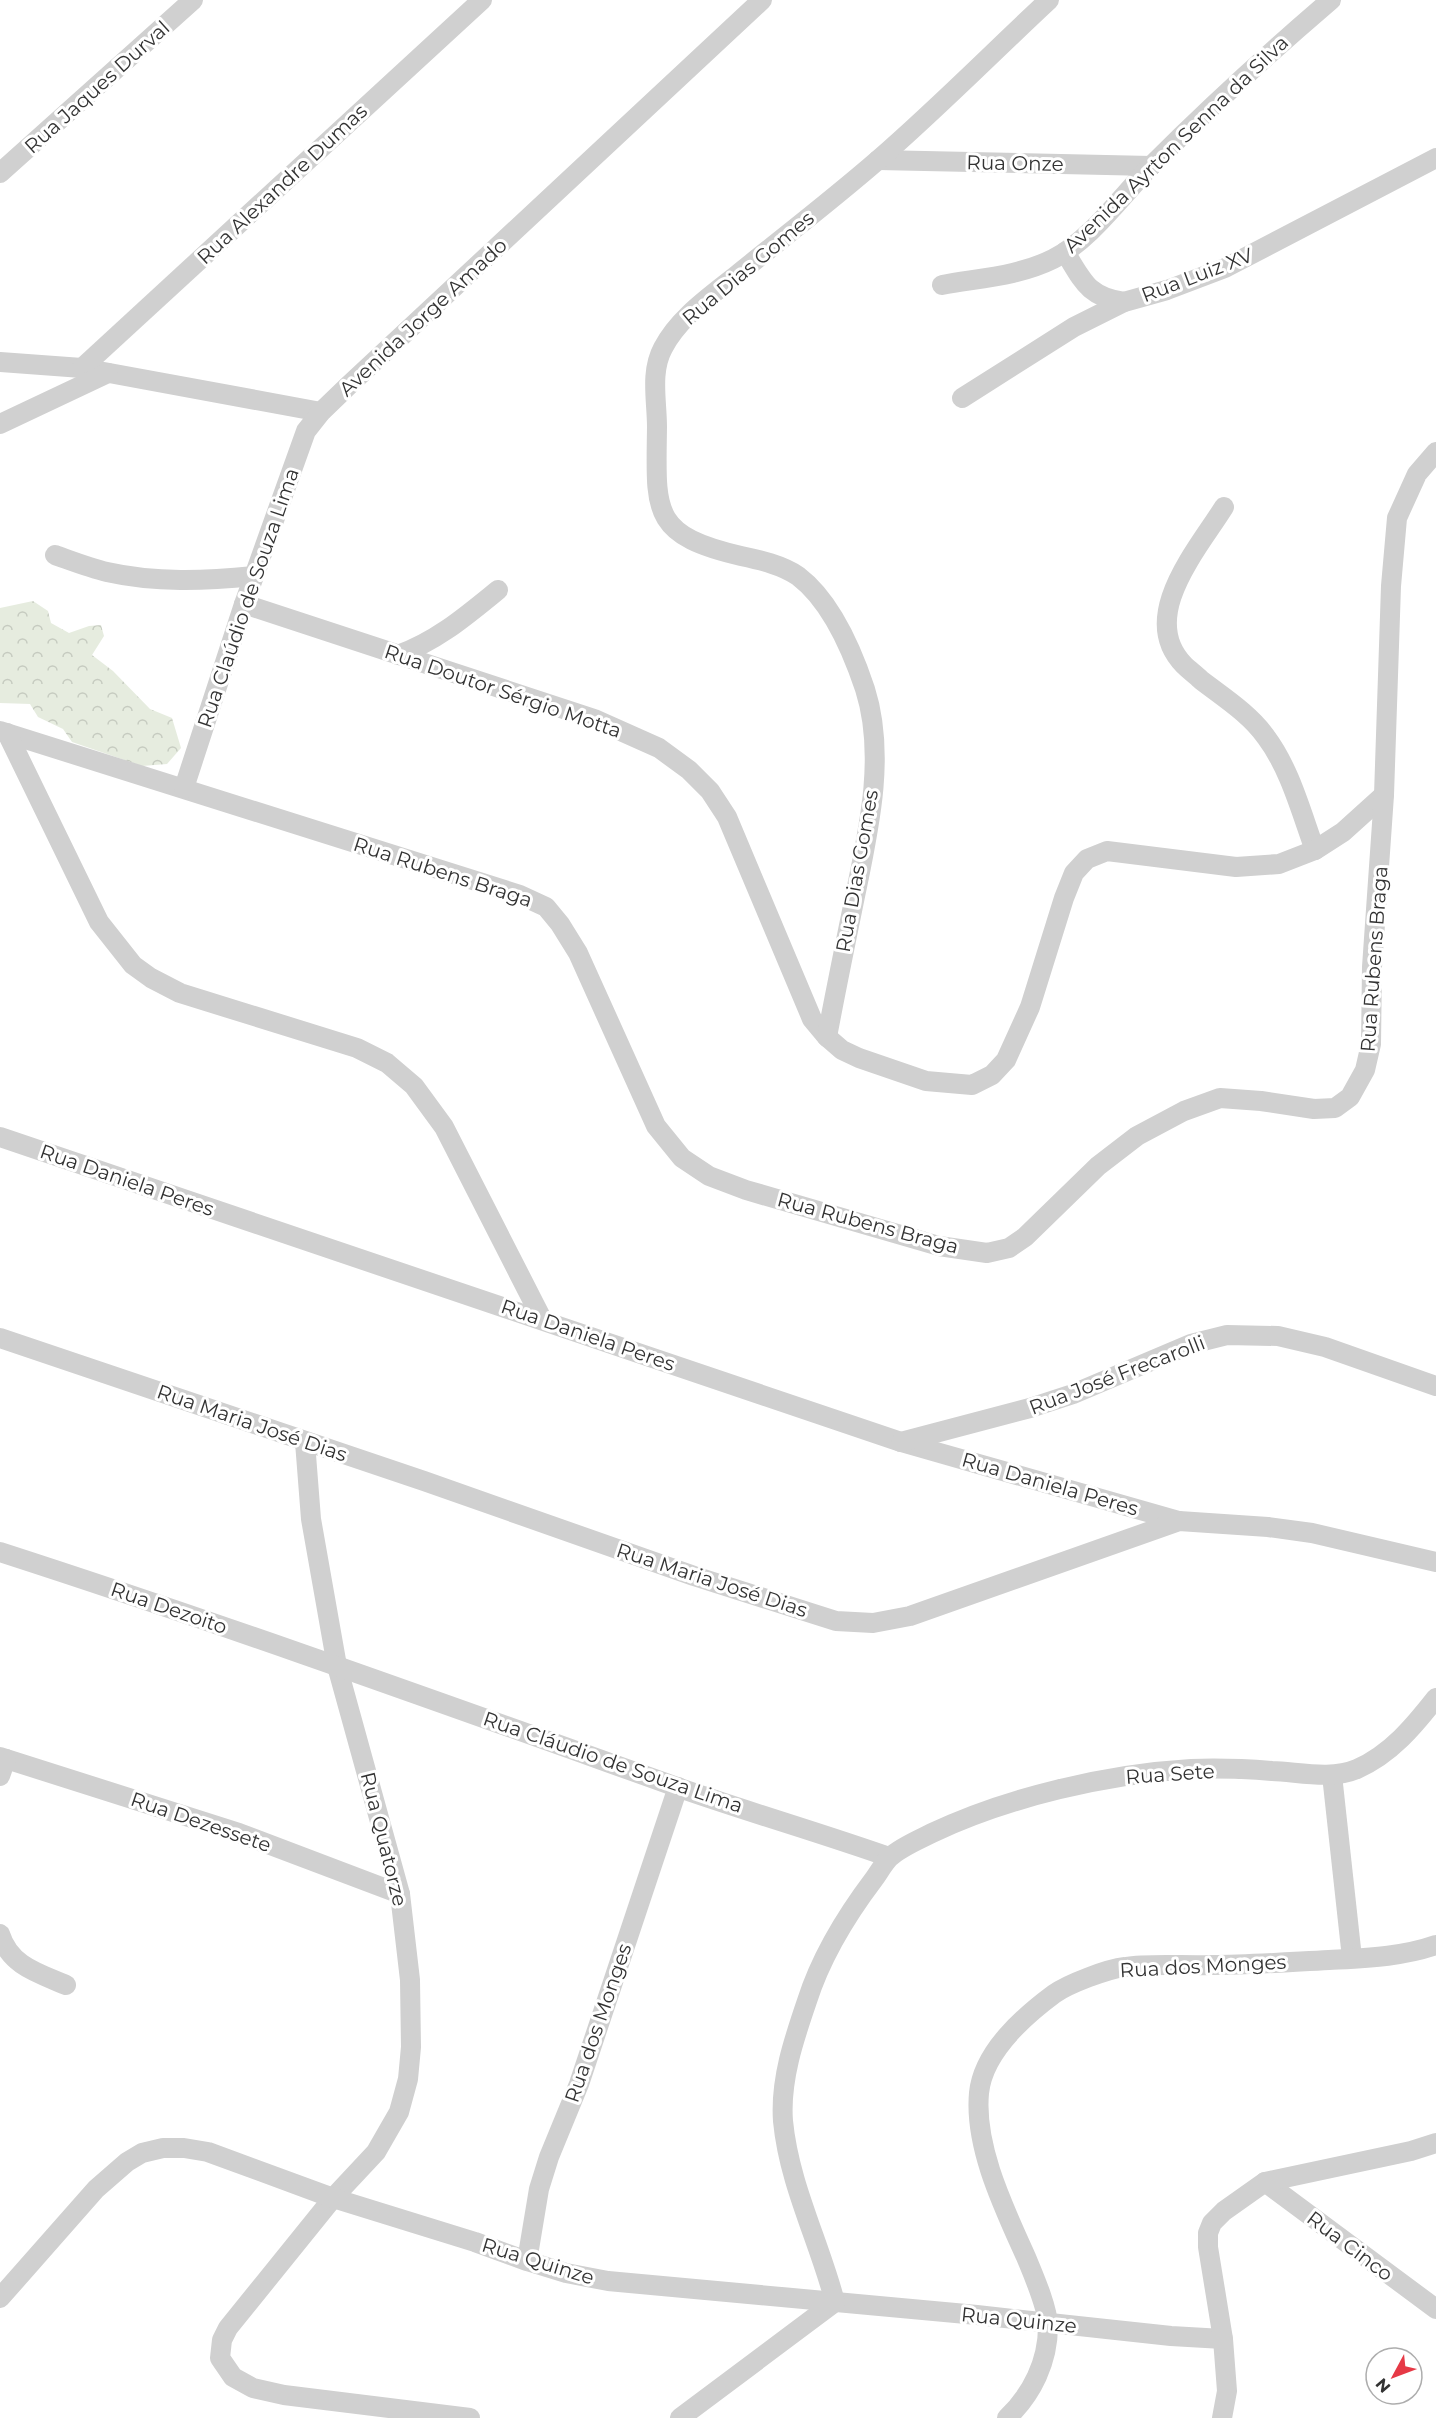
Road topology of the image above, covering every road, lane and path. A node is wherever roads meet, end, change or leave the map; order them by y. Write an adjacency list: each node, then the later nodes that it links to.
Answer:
1 (193, 0): 9 (street, Rua Jaques Durval)
2 (482, 0): 14 (street, Rua Alexandre Dumas)
3 (762, 0): 17 (street, Avenida Jorge Amado)
4 (1049, 0): 7 (street, Rua Dias Gomes)
5 (1331, 0): 8 (street, Avenida Ayrton Senna da Silva)
6 (1436, 158): 12 (street, Rua Luiz XV)
7 (878, 160): 8 (street, Rua Onze); 30 (street, Rua Dias Gomes)
8 (1151, 166): 10 (street, Avenida Ayrton Senna da Silva)
9 (0, 173)
10 (1065, 252): 11 (street, Avenida Ayrton Senna da Silva); 12 (street)
11 (942, 285)
12 (1124, 302): 16 (street, Rua Luiz XV)
13 (0, 362): 14 (street)
14 (82, 369): 15 (street)
15 (108, 373): 17 (street); 18 (street)
16 (962, 398)
17 (321, 412): 22 (street, Rua Claúdio de Souza Lima)
18 (0, 424)
19 (1436, 452): 28 (street, Rua Rubens Braga)
20 (1224, 507): 29 (street)
21 (55, 555): 22 (street)
22 (254, 576): 24 (street, Rua Claúdio de Souza Lima)
23 (498, 590): 25 (street)
24 (244, 604): 25 (street, Rua Doutor Sérgio Motta); 27 (street, Rua Claúdio de Souza Lima)
25 (398, 655): 30 (street, Rua Doutor Sérgio Motta)
26 (4, 732): 27 (street, Rua Rubens Braga); 32 (street)
27 (184, 788): 28 (street, Rua Rubens Braga)
28 (1384, 795): 29 (street, Rua Doutor Sérgio Motta)
29 (1315, 850): 30 (street, Rua Doutor Sérgio Motta)
30 (827, 1037)
31 (0, 1137): 32 (street, Rua Daniela Peres)
32 (542, 1319): 36 (street, Rua Daniela Peres)
33 (0, 1338): 35 (street, Rua Maria José Dias)
34 (1431, 1382): 36 (street, Rua José Frecarolli)
35 (304, 1442): 37 (street, Rua Maria José Dias); 40 (street, Rua Quatorze)
36 (901, 1442): 37 (street, Rua Daniela Peres)
37 (1179, 1521): 39 (street, Rua Maria José Dias)
38 (0, 1552): 40 (street, Rua Dezoito)
39 (1436, 1562)
40 (337, 1666): 44 (street, Rua Cláudio de Souza Lima); 46 (street, Rua Quatorze)
41 (1436, 1698): 43 (street, Rua Sete)
42 (2, 1764): 46 (street, Rua Dezessete)
43 (1332, 1775): 45 (street, Rua Sete); 49 (street)
44 (678, 1787): 45 (street, Rua Cláudio de Souza Lima); 54 (street, Rua dos Monges)
45 (889, 1857): 56 (street)
46 (400, 1894): 53 (street, Rua Quatorze)
47 (0, 1934): 50 (street)
48 (1436, 1945): 49 (street, Rua dos Monges)
49 (1352, 1958): 58 (street, Rua dos Monges)
50 (66, 1985)
51 (1436, 2143): 52 (street)
52 (1264, 2182): 57 (street, Rua Cinco); 59 (street)
53 (333, 2198): 54 (street, Rua Quinze); 55 (street, Rua Quinze); 60 (street, Rua Quatorze)
54 (527, 2261): 56 (street, Rua Quinze)
55 (0, 2298)
56 (835, 2302): 58 (street, Rua Quinze); 61 (street)
57 (1436, 2309)
58 (1048, 2324): 59 (street, Rua Quinze); 62 (street, Rua dos Monges)
59 (1223, 2339): 63 (street)
60 (470, 2418)
61 (680, 2418)
62 (1007, 2418)
63 (1222, 2418)

